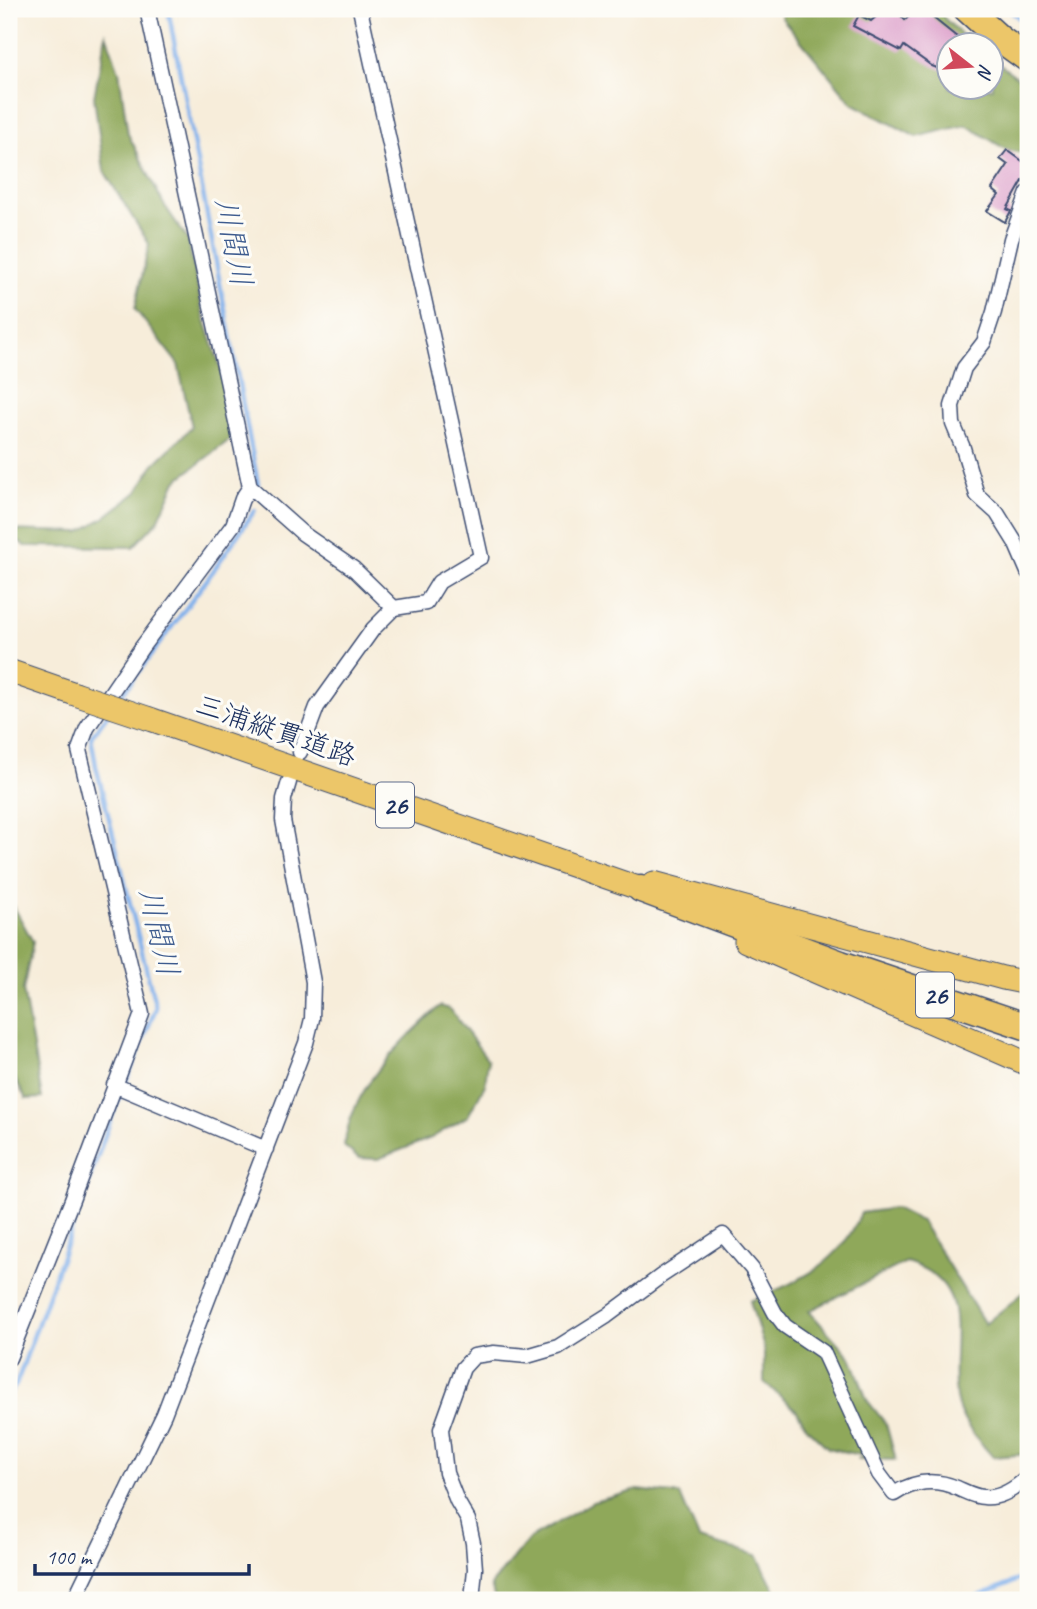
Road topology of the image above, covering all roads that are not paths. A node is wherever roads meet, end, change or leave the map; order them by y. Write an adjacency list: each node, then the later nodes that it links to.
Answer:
1 (147, 9): 6 (street)
2 (360, 9): 8 (street)
3 (967, 9): 4 (highway)
4 (1028, 59)
5 (1028, 193): 7 (street)
6 (250, 487): 8 (street); 20 (street)
7 (1028, 572)
8 (394, 608): 10 (street)
9 (9, 671): 12 (main road, 三浦縦貫道路 / 26, bridge)
10 (300, 752)
11 (289, 782): 21 (street)
12 (562, 863): 13 (main road, 三浦縦貫道路 / 26); 16 (main road, 26)
13 (587, 872): 14 (main road, 三浦縦貫道路 / 26); 19 (main road)
14 (641, 890): 15 (highway, 26)
15 (843, 959): 17 (highway, 26); 18 (highway, 26)
16 (1028, 983)
17 (1028, 1017)
18 (1028, 1027)
19 (1028, 1064)
20 (121, 1088): 21 (street); 22 (street)
21 (266, 1149): 24 (street)
22 (9, 1358)
23 (1028, 1476): 25 (street)
24 (74, 1600)
25 (472, 1600)

